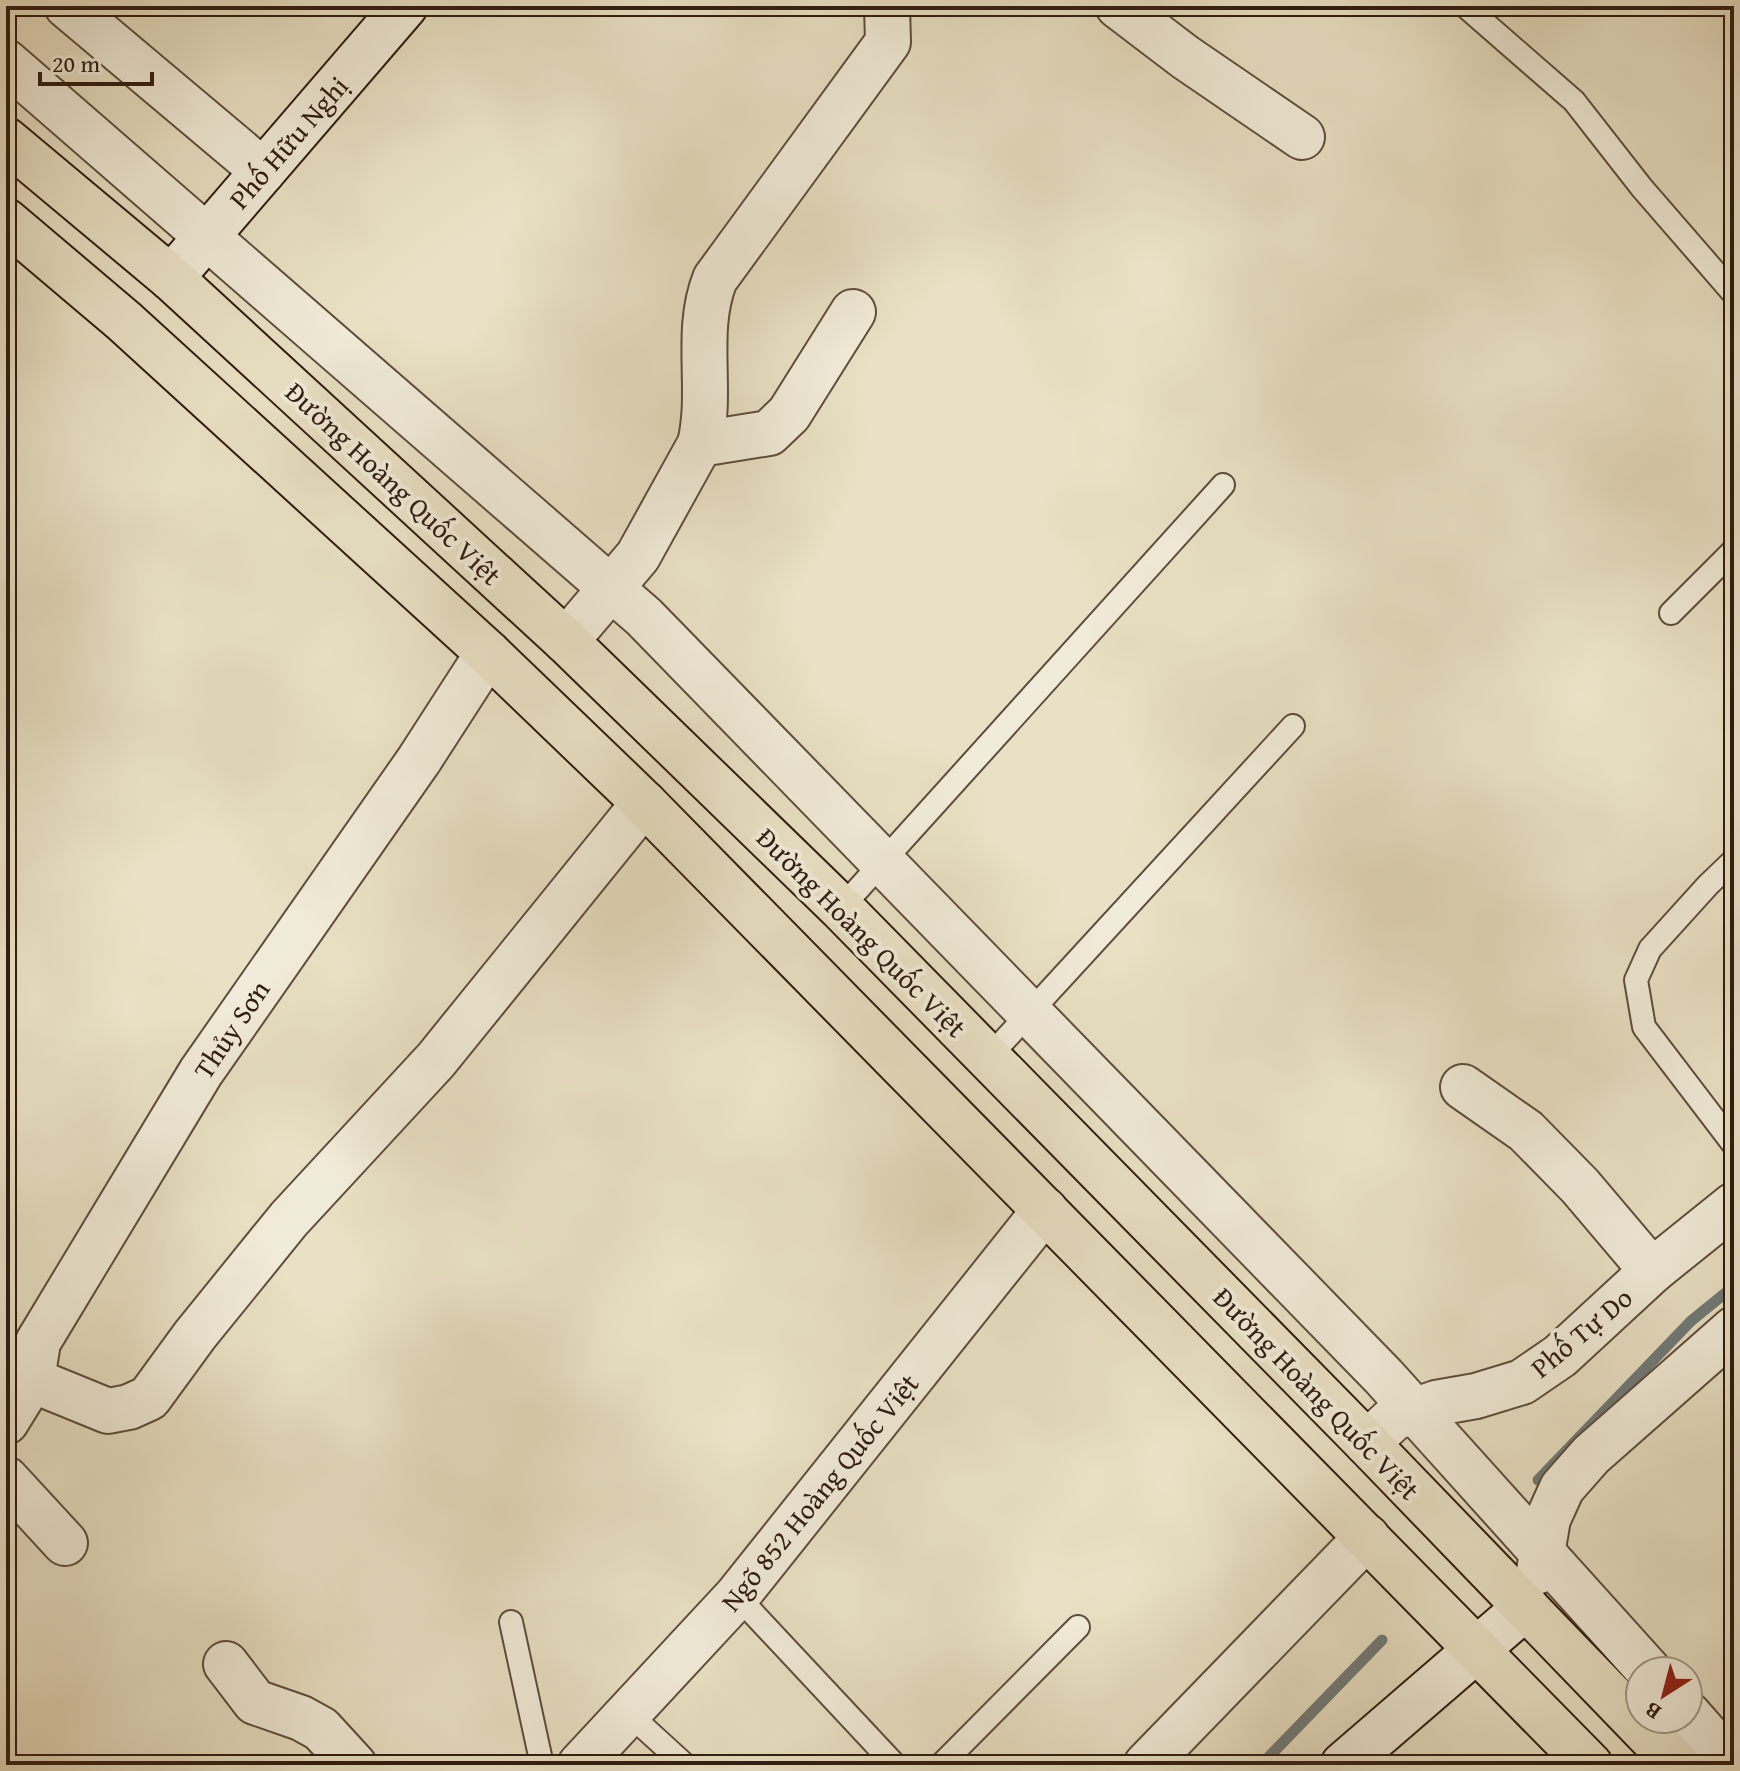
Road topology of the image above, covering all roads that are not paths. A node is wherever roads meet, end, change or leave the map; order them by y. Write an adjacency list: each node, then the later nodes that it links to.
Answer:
1 (67, 6): 9 (street)
2 (405, 6): 9 (street, Phố Hữu Nghị)
3 (887, 6): 15 (street)
4 (1118, 6): 7 (street)
5 (1465, 6): 13 (lane)
6 (6, 62): 11 (street)
7 (1302, 137)
8 (6, 140): 12 (highway, Đường Hoàng Quốc Việt)
9 (263, 171): 11 (street, Phố Hữu Nghị)
10 (6, 221): 21 (highway)
11 (207, 237): 12 (street, Phố Hữu Nghị); 18 (street)
12 (171, 278): 20 (highway, Đường Hoàng Quốc Việt)
13 (1734, 294)
14 (853, 312): 15 (street)
15 (700, 444): 18 (street)
16 (1223, 485): 25 (lane)
17 (1734, 550): 19 (lane)
18 (610, 588): 20 (street); 25 (street)
19 (1671, 613)
20 (566, 641): 26 (highway, Đường Hoàng Quốc Việt)
21 (488, 653): 23 (highway); 35 (street, Thủy Sơn)
22 (1293, 726): 27 (lane)
23 (644, 803): 32 (highway); 35 (street)
24 (1734, 860): 30 (lane)
25 (882, 862): 26 (lane); 27 (street)
26 (841, 908): 28 (highway, Đường Hoàng Quốc Việt)
27 (1030, 1013): 28 (lane); 36 (street)
28 (988, 1058): 38 (highway, Đường Hoàng Quốc Việt)
29 (1463, 1087): 33 (street)
30 (1734, 1145)
31 (1734, 1205): 33 (street, Phố Tự Do)
32 (1045, 1210): 40 (highway); 43 (street, Ngõ 852 Hoàng Quốc Việt)
33 (1652, 1271): 36 (street, Phố Tự Do)
34 (1734, 1329): 42 (street)
35 (32, 1380): 37 (street, Thủy Sơn)
36 (1415, 1411): 38 (street, Phố Tự Do); 42 (street)
37 (6, 1422)
38 (1367, 1443): 44 (highway, Đường Hoàng Quốc Việt)
39 (6, 1479): 41 (street)
40 (1367, 1537): 47 (highway); 58 (street)
41 (65, 1543)
42 (1541, 1551): 44 (street); 48 (street)
43 (737, 1596): 50 (street, Ngõ 852 Hoàng Quốc Việt); 56 (lane)
44 (1526, 1607): 47 (street); 61 (highway, Đường Hoàng Quốc Việt)
45 (511, 1622): 53 (lane)
46 (1078, 1627): 57 (lane)
47 (1475, 1650): 59 (street); 60 (highway)
48 (1635, 1655)
49 (226, 1664): 52 (street)
50 (628, 1713): 54 (street, Ngõ 852 Hoàng Quốc Việt); 55 (lane)
51 (1704, 1732): 62 (street)
52 (354, 1765)
53 (542, 1765)
54 (580, 1765)
55 (685, 1765)
56 (895, 1765)
57 (941, 1765)
58 (1146, 1765)
59 (1344, 1765)
60 (1590, 1765)
61 (1678, 1765)
62 (1733, 1765)

